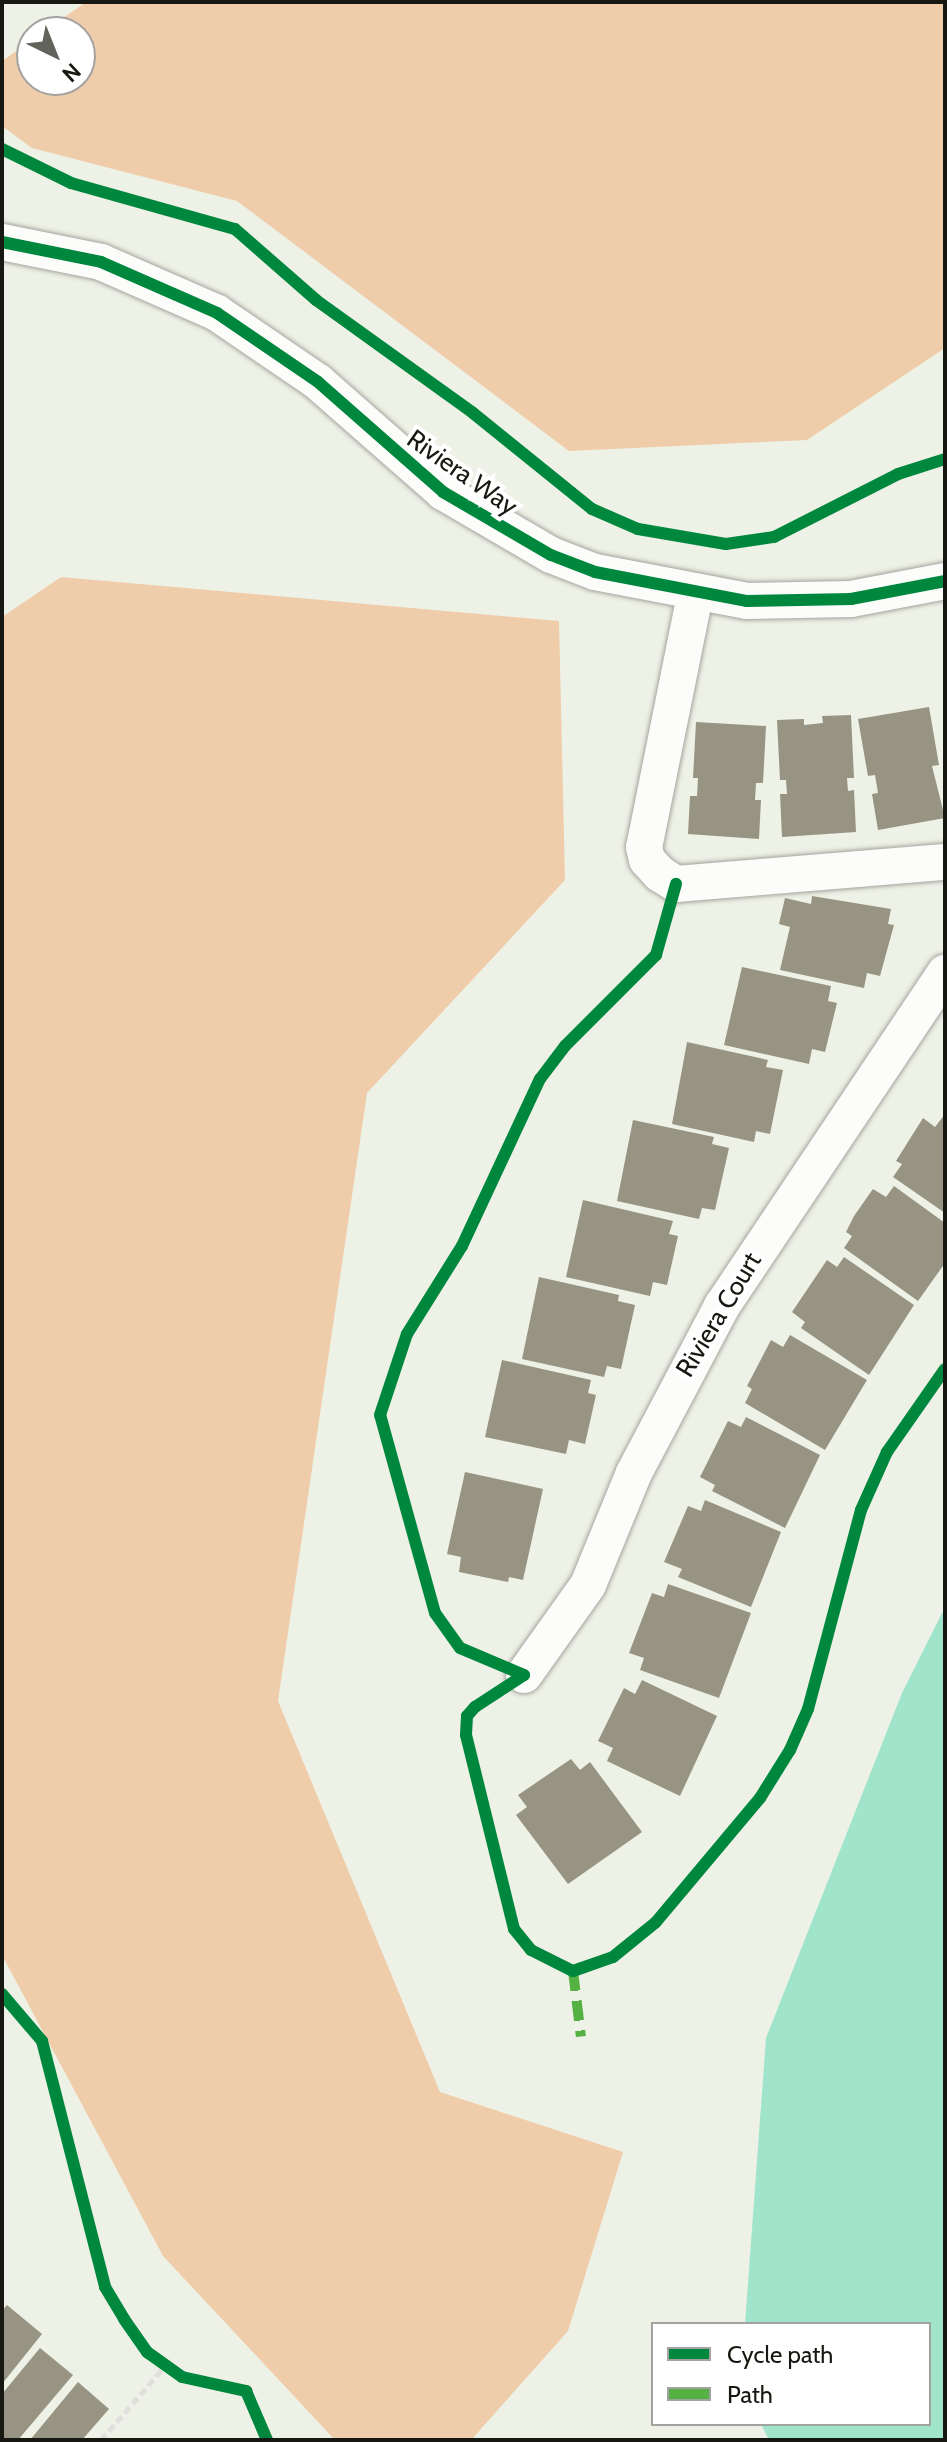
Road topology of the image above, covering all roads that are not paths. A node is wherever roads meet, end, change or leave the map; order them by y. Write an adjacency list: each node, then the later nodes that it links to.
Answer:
1 (2, 242): 3 (street, Riviera Way)
2 (945, 581): 3 (street, Riviera Way)
3 (695, 595): 4 (street)
4 (945, 862)
5 (945, 973): 6 (street, Riviera Court)
6 (524, 1675)

